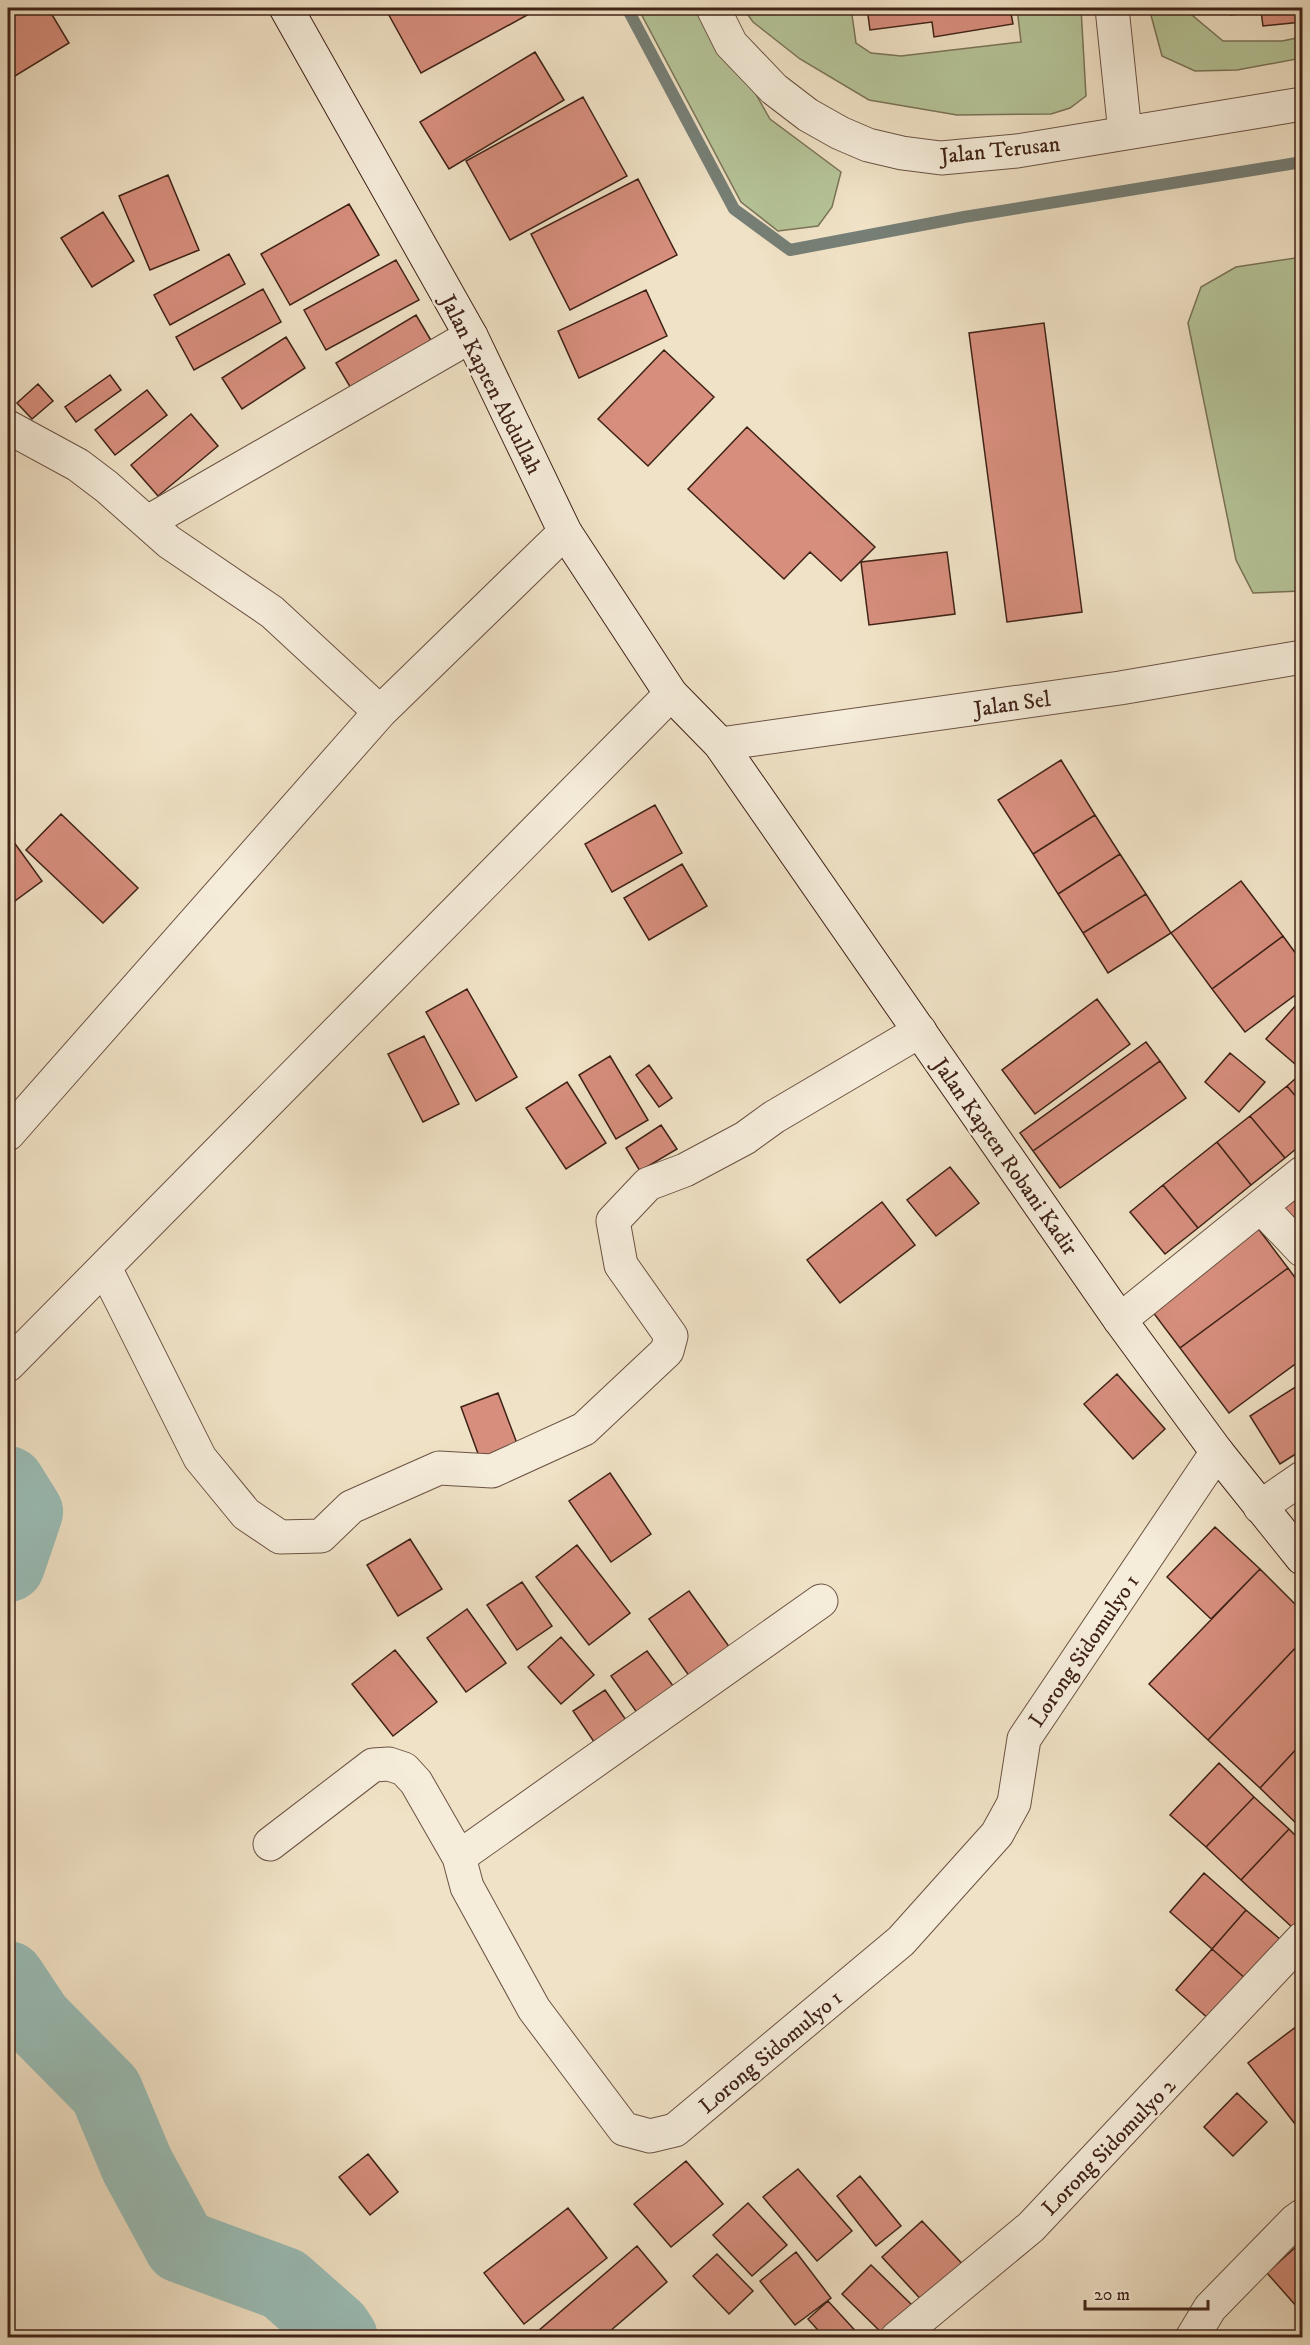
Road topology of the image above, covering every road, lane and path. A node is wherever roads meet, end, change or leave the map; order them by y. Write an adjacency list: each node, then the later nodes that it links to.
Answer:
1 (286, 8): 6 (street, Jalan Kapten Abdullah)
2 (712, 8): 5 (street, Jalan Terusan)
3 (1112, 8): 5 (street)
4 (1302, 104): 5 (street, Jalan Terusan)
5 (1125, 133)
6 (471, 336): 8 (street); 9 (street, Jalan Kapten Abdullah)
7 (8, 427): 8 (street)
8 (148, 522): 12 (street)
9 (565, 532): 11 (street, Jalan Kapten Abdullah); 12 (street)
10 (1302, 657): 13 (street, Jalan Sel)
11 (671, 694): 13 (street, Jalan Kapten Abdullah); 19 (street)
12 (380, 712): 15 (street)
13 (720, 744): 14 (street, Jalan Kapten Robani Kadir)
14 (920, 1031): 19 (street); 20 (street, Jalan Kapten Robani Kadir)
15 (8, 1134)
16 (1302, 1173): 17 (street)
17 (1262, 1208): 18 (street); 20 (street)
18 (1302, 1250)
19 (105, 1268): 21 (street)
20 (1120, 1320): 22 (street, Jalan Kapten Robani Kadir)
21 (8, 1365)
22 (1217, 1452): 24 (street, Jalan Kapten Robani Kadir); 28 (street, Lorong Sidomulyo 1)
23 (1302, 1478): 24 (street)
24 (1260, 1508): 25 (street, Jalan Kapten Robani Kadir)
25 (1302, 1558)
26 (820, 1600): 28 (street)
27 (270, 1844): 28 (street, Lorong Sidomulyo 1)
28 (459, 1857)
29 (1302, 1939): 31 (street, Lorong Sidomulyo 2)
30 (1302, 2216): 32 (street)
31 (897, 2337)
32 (1192, 2337)

